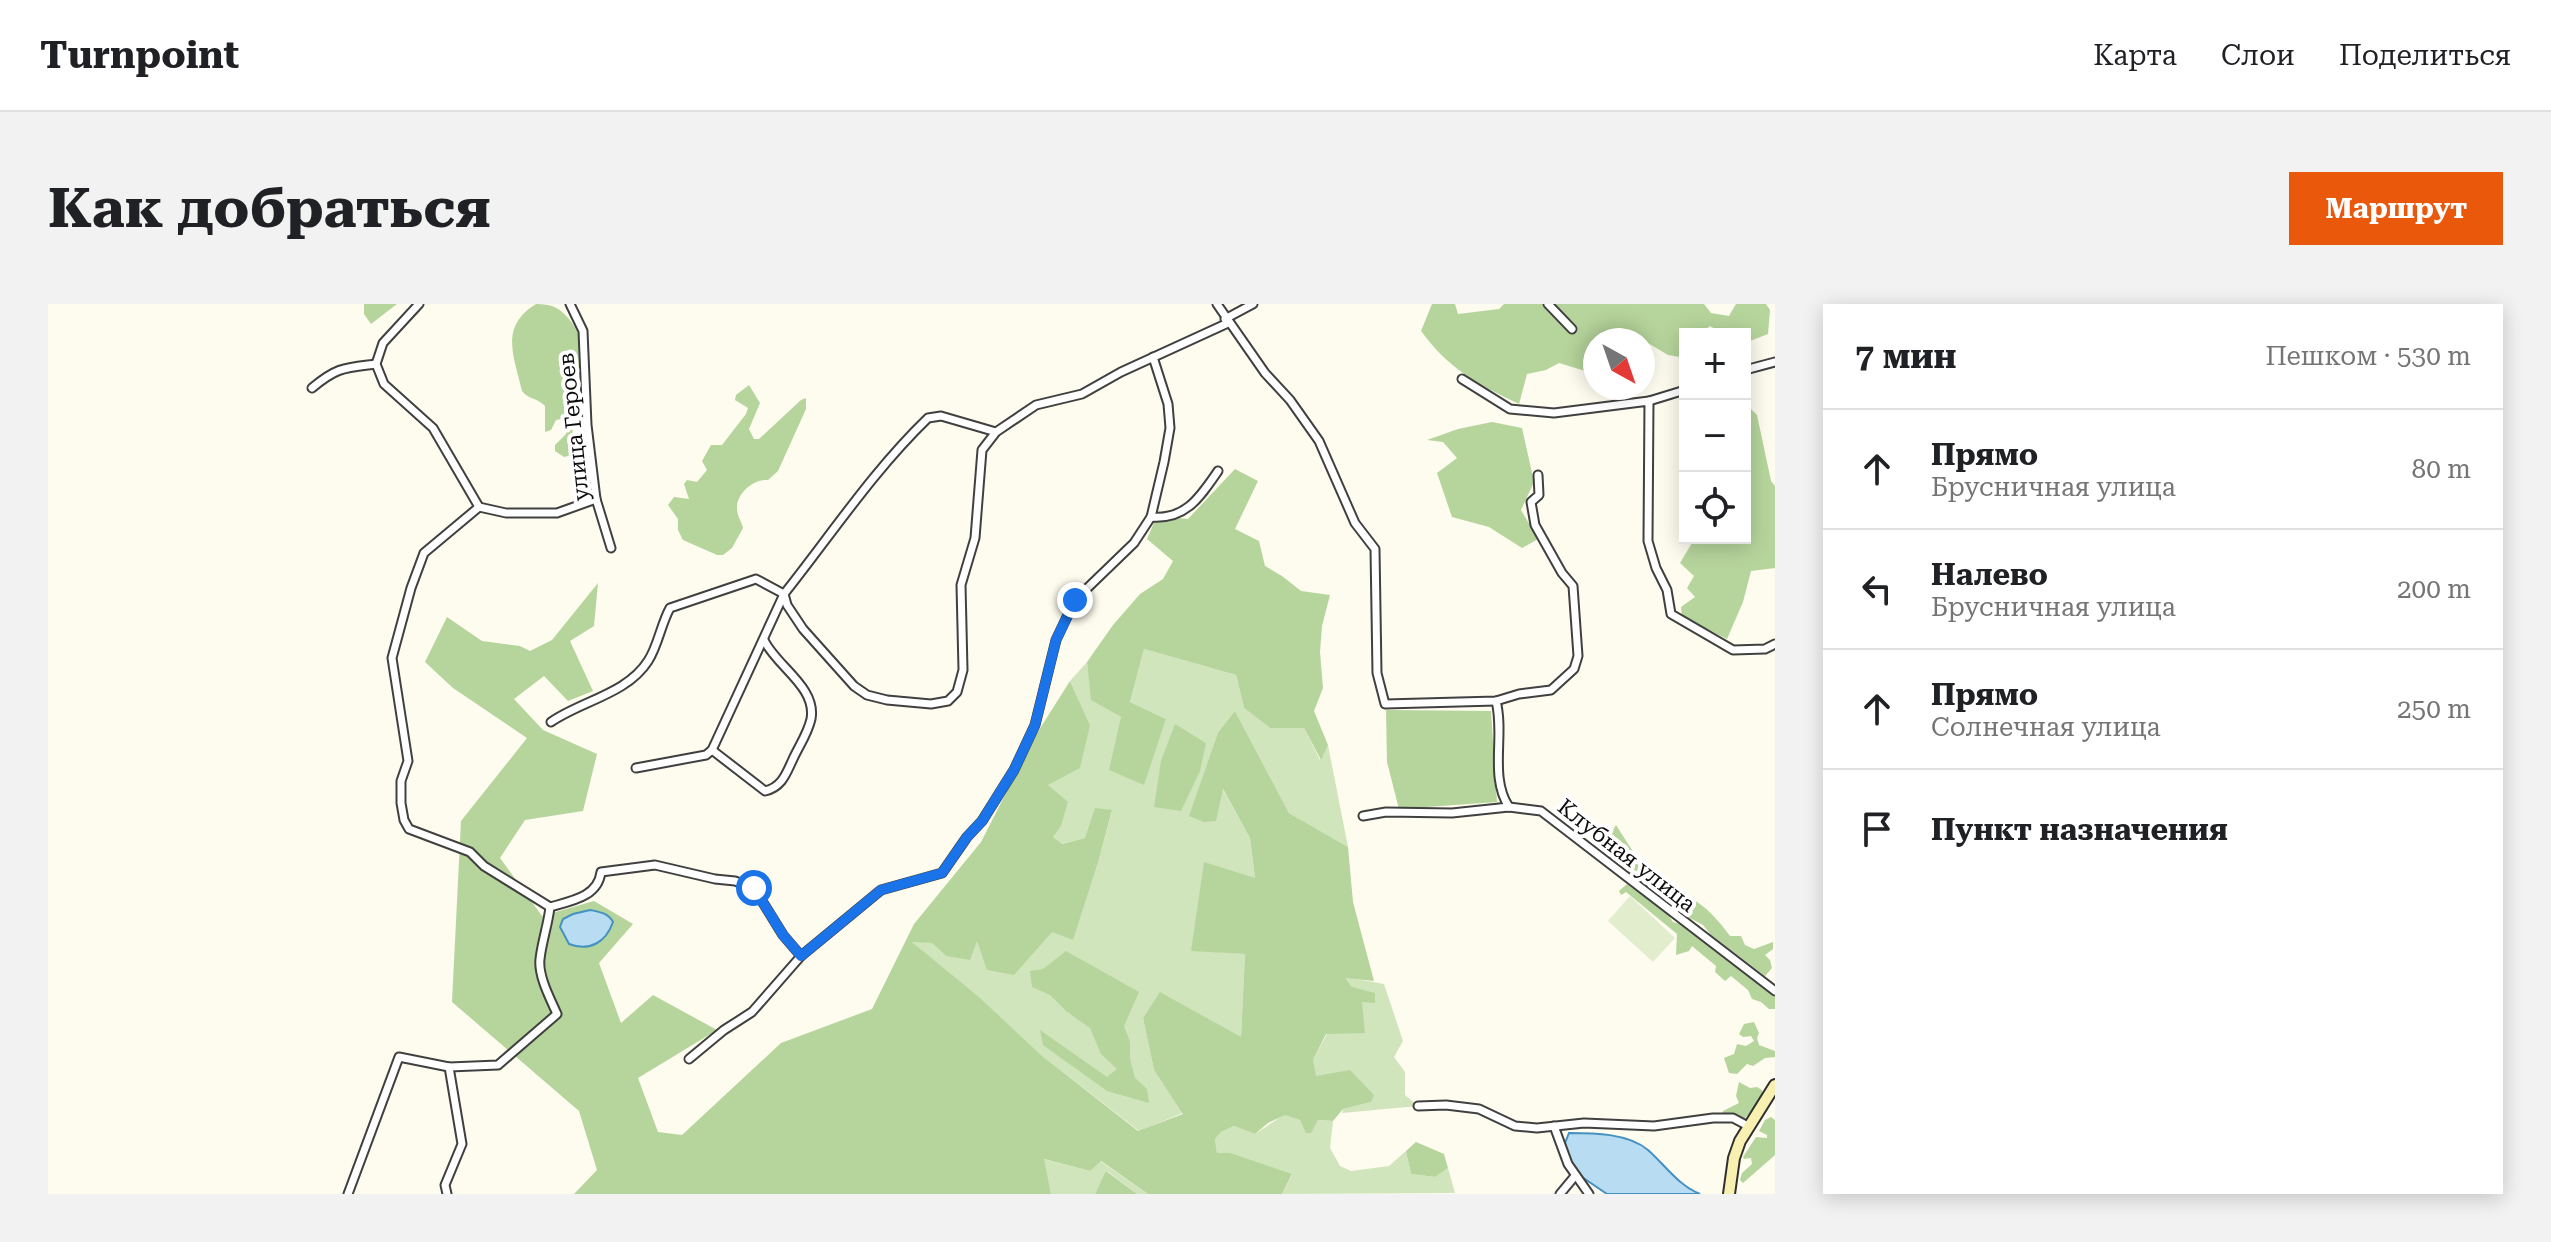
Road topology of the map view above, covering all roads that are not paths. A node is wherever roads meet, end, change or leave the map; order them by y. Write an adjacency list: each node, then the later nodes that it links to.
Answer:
1 (419, 304): 10 (street)
2 (570, 304): 19 (street, улица Героев)
3 (1217, 304): 6 (street)
4 (1253, 304): 6 (street)
5 (1548, 304): 7 (street)
6 (1227, 321): 8 (street); 26 (street)
7 (1572, 329)
8 (1153, 357): 16 (street); 21 (street)
9 (1775, 362): 11 (street)
10 (376, 364): 13 (street); 20 (street)
11 (1751, 368)
12 (1462, 379): 15 (street)
13 (312, 388)
14 (1679, 392): 15 (street)
15 (1649, 401): 25 (street)
16 (996, 432): 23 (street); 23 (street)
17 (1218, 471): 21 (street)
18 (1538, 475): 26 (street)
19 (596, 499): 20 (street); 22 (street, улица Героев)
20 (479, 507): 32 (street)
21 (1151, 517): 33 (street)
22 (611, 548)
23 (784, 594): 24 (street); 27 (street)
24 (764, 640): 28 (street); 28 (street)
25 (1775, 644)
26 (1496, 701): 30 (street)
27 (551, 722)
28 (712, 750): 29 (street)
29 (636, 768)
30 (1509, 807): 31 (street, Клубная улица); 34 (street, Клубная улица)
31 (1363, 816)
32 (550, 907): 33 (street); 36 (street)
33 (801, 956): 35 (street)
34 (1775, 991)
35 (689, 1059)
36 (449, 1067): 43 (street); 44 (street)
37 (1775, 1085): 40 (street)
38 (1418, 1106): 39 (street)
39 (1554, 1126): 40 (street); 41 (street)
40 (1748, 1126): 42 (street)
41 (1575, 1176): 45 (street); 46 (street)
42 (1729, 1192): 47 (street)
43 (348, 1194)
44 (447, 1194)
45 (1560, 1194)
46 (1589, 1194)
47 (1742, 1194)

